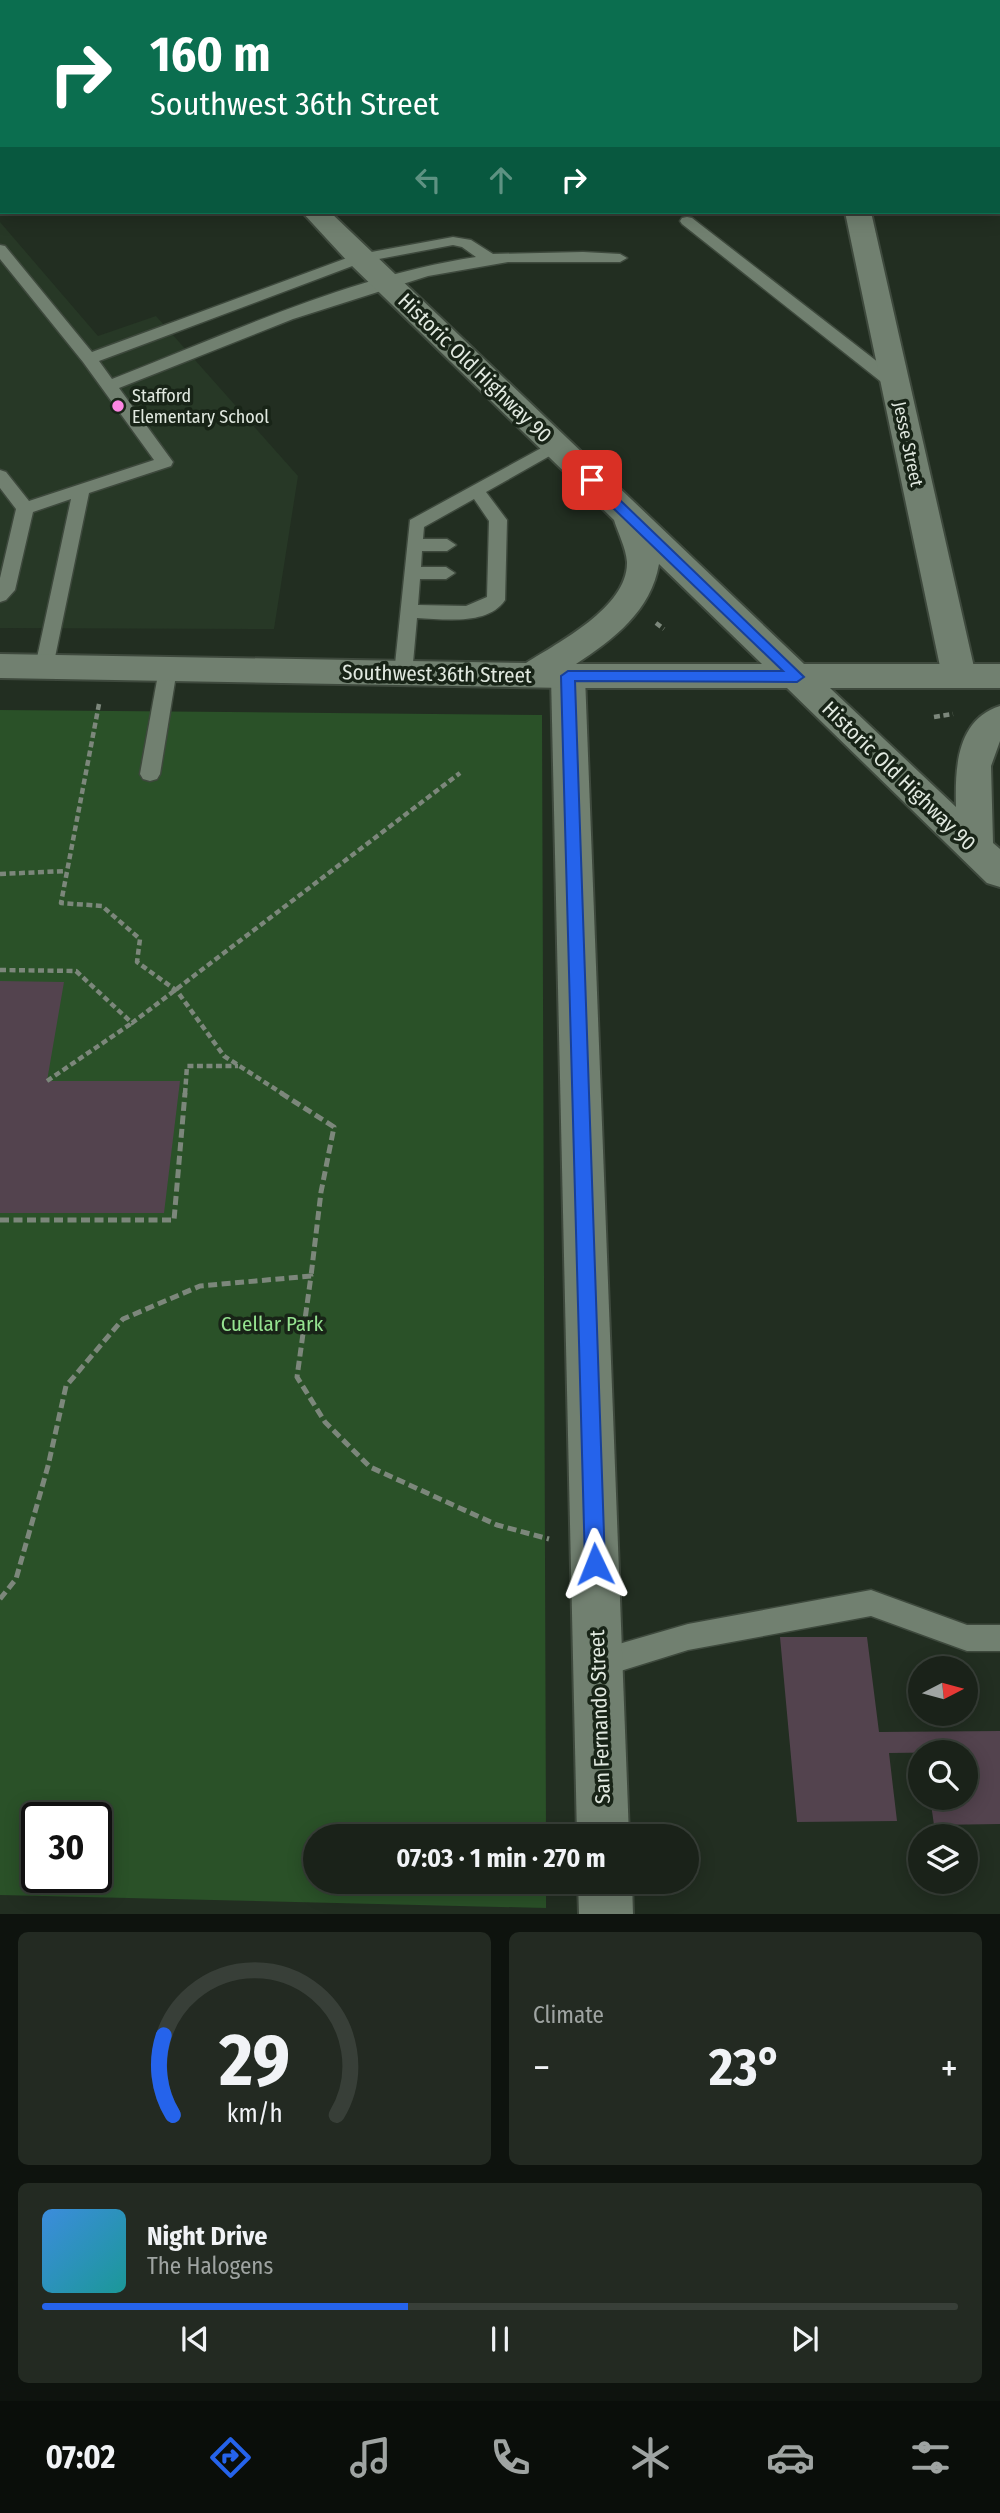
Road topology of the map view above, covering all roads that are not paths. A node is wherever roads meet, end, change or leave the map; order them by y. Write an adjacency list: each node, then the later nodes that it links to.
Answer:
1 (317, 214): 5 (main road, Historic Old Highway 90)
2 (858, 214): 10 (main road, Jesse Street)
3 (687, 221): 10 (lane)
4 (0, 249): 9 (lane)
5 (360, 258): 7 (lane); 8 (main road, Historic Old Highway 90); 9 (lane)
6 (620, 258): 7 (lane)
7 (491, 260): 8 (lane)
8 (384, 282): 11 (lane); 12 (main road, Historic Old Highway 90)
9 (89, 359): 11 (lane)
10 (895, 384): 31 (main road, Jesse Street)
11 (109, 386): 14 (lane)
12 (556, 445): 15 (lane); 17 (main road, Historic Old Highway 90)
13 (0, 476): 16 (lane)
14 (81, 490): 16 (lane); 27 (lane)
15 (476, 490): 18 (lane); 23 (lane)
16 (25, 508): 24 (lane)
17 (628, 514): 30 (main road); 33 (main road, Historic Old Highway 90)
18 (414, 545): 19 (lane); 20 (lane)
19 (447, 545)
20 (412, 573): 21 (lane); 25 (lane)
21 (446, 573)
22 (477, 573): 23 (lane)
23 (496, 573): 25 (lane)
24 (0, 596)
25 (409, 611): 29 (lane)
26 (0, 666): 27 (main road, Southwest 36th Street)
27 (44, 667): 28 (main road, Southwest 36th Street)
28 (168, 669): 29 (main road, Southwest 36th Street); 35 (lane)
29 (403, 674): 30 (main road, Southwest 36th Street)
30 (550, 676): 33 (main road, Southwest 36th Street); 38 (main road, San Fernando Street)
31 (959, 676): 32 (main road, Southwest 36th Street); 33 (main road, Southwest 36th Street)
32 (1000, 676)
33 (797, 677): 36 (main road, Historic Old Highway 90)
34 (1000, 719): 36 (main road)
35 (150, 774)
36 (988, 861)
37 (1000, 1638): 38 (lane)
38 (598, 1664): 39 (main road, San Fernando Street)
39 (603, 1824)
40 (605, 1894): 41 (main road)
41 (606, 1914)

